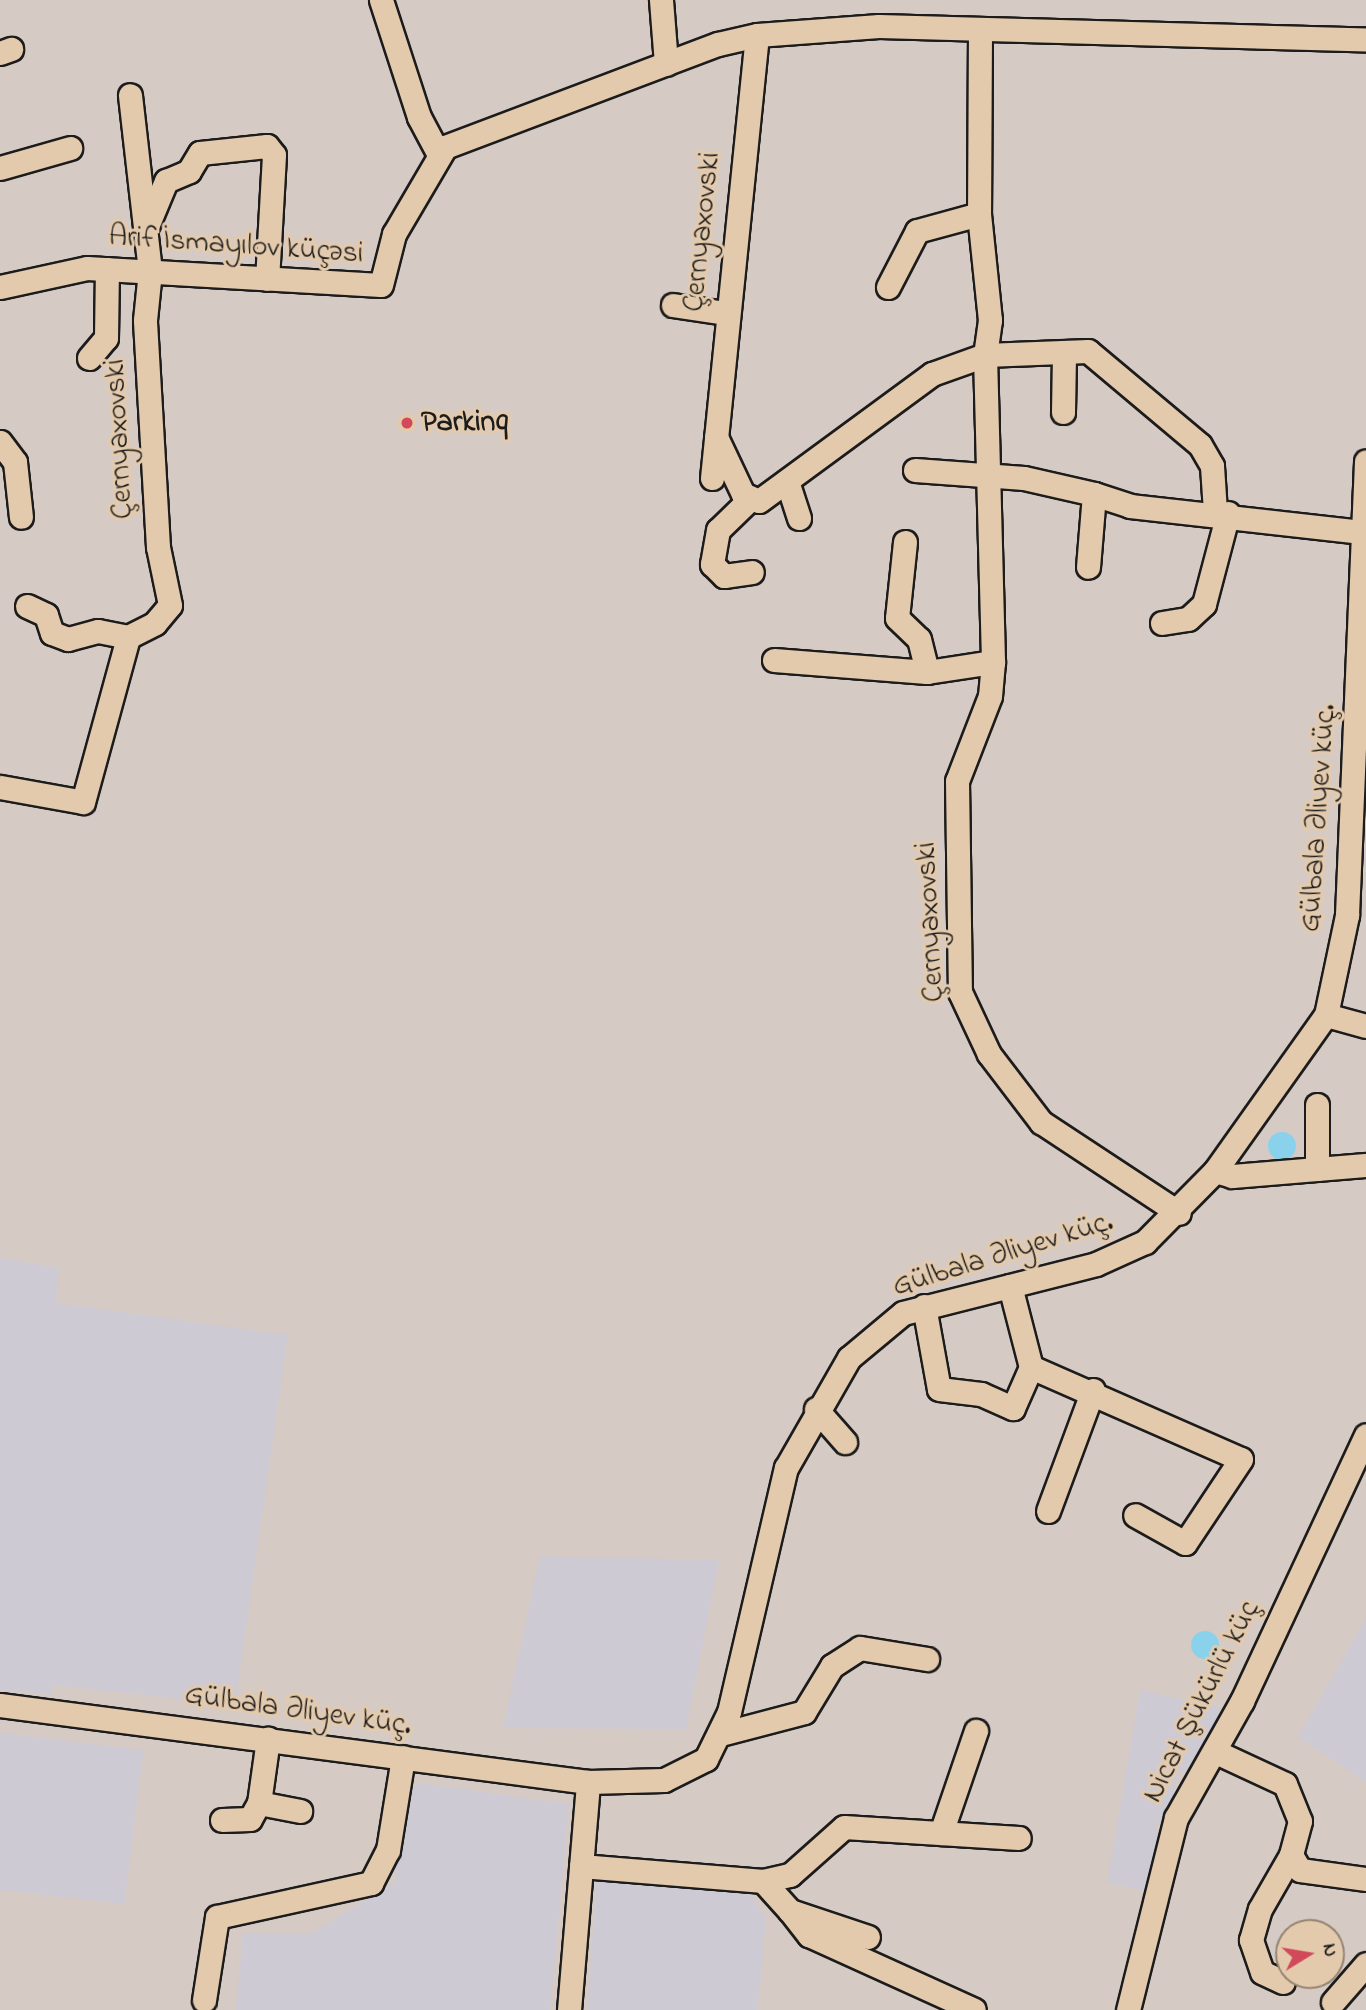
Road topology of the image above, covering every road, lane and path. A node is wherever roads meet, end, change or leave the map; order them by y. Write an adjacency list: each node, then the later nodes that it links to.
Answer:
1 (381, 0): 9 (street)
2 (661, 0): 6 (street)
3 (980, 29): 4 (street); 5 (street); 11 (street, Çernyaxovski)
4 (757, 35): 6 (street); 19 (street, Çernyaxovski)
5 (1366, 40)
6 (666, 64): 9 (street)
7 (130, 95): 12 (street, Çernyaxovski)
8 (70, 148): 10 (street)
9 (438, 152): 15 (street, Arif İsmayılov küçəsi)
10 (0, 168)
11 (979, 214): 17 (street); 21 (street, Çernyaxovski)
12 (147, 228): 14 (street, Çernyaxovski); 15 (street)
13 (107, 269): 14 (street, Arif İsmayılov küçəsi); 16 (street, Arif İsmayılov küçəsi); 22 (street)
14 (150, 271): 15 (street, Arif İsmayılov küçəsi); 43 (street, Çernyaxovski)
15 (267, 279)
16 (0, 287)
17 (888, 287)
18 (673, 305): 19 (street)
19 (725, 313): 24 (street, Çernyaxovski)
20 (1064, 352): 21 (street); 23 (street); 33 (street)
21 (985, 355): 28 (street, Çernyaxovski); 30 (street)
22 (89, 358)
23 (1063, 412)
24 (716, 437): 29 (street, Çernyaxovski); 32 (street)
25 (0, 442): 34 (street)
26 (1366, 461): 36 (street, Gülbala Əliyev küç.)
27 (915, 470): 28 (street)
28 (989, 476): 31 (street); 45 (street, Çernyaxovski)
29 (712, 478)
30 (787, 481): 32 (street); 35 (street)
31 (1094, 494): 33 (street); 38 (street)
32 (749, 500): 39 (street)
33 (1221, 512): 36 (street); 42 (street)
34 (21, 517)
35 (799, 518)
36 (1360, 532): 41 (street, Gülbala Əliyev küç.)
37 (905, 542): 46 (street)
38 (1088, 567)
39 (752, 572)
40 (27, 606): 43 (street)
41 (1363, 614): 47 (street, Gülbala Əliyev küç.)
42 (1162, 623)
43 (128, 637): 49 (street)
44 (774, 660): 46 (street)
45 (993, 662): 46 (street); 56 (street, Çernyaxovski)
46 (927, 671)
47 (1363, 696): 48 (street, Gülbala Əliyev küç.)
48 (1361, 781): 50 (street, Gülbala Əliyev küç.)
49 (0, 787)
50 (1326, 1016): 51 (street); 55 (street, Gülbala Əliyev küç.)
51 (1366, 1026)
52 (1317, 1105): 54 (street)
53 (1366, 1165): 54 (street)
54 (1317, 1169): 55 (street)
55 (1215, 1171): 56 (street, Gülbala Əliyev küç.)
56 (1179, 1213): 57 (street, Gülbala Əliyev küç.)
57 (1010, 1286): 58 (street, Gülbala Əliyev küç.); 59 (street)
58 (925, 1306): 59 (street); 61 (street, Gülbala Əliyev küç.)
59 (1031, 1367): 60 (street)
60 (1093, 1390): 64 (street); 65 (street)
61 (816, 1409): 63 (street); 69 (street, Gülbala Əliyev küç.)
62 (1366, 1435): 71 (street, Nicat Şükürlü küç)
63 (845, 1442)
64 (1048, 1511)
65 (1135, 1516)
66 (927, 1658): 69 (street)
67 (0, 1705): 70 (street, Gülbala Əliyev küç.)
68 (976, 1731): 77 (street)
69 (721, 1734): 73 (street, Gülbala Əliyev küç.)
70 (268, 1739): 72 (street, Gülbala Əliyev küç.); 74 (street)
71 (1216, 1752): 79 (street); 91 (street, Nicat Şükürlü küç)
72 (403, 1756): 73 (street, Gülbala Əliyev küç.); 87 (street)
73 (588, 1782): 80 (street)
74 (259, 1803): 75 (street); 76 (street)
75 (300, 1811)
76 (222, 1821)
77 (941, 1833): 78 (street); 82 (street)
78 (1019, 1838)
79 (1291, 1855): 81 (street); 86 (street)
80 (581, 1866): 82 (street); 89 (street)
81 (1366, 1879)
82 (764, 1881): 83 (street)
83 (790, 1911): 84 (street); 90 (street)
84 (868, 1937)
85 (1366, 1964): 88 (street)
86 (1275, 1978)
87 (204, 2000)
88 (1333, 2002)
89 (569, 2010)
90 (974, 2010)
91 (1128, 2010)

